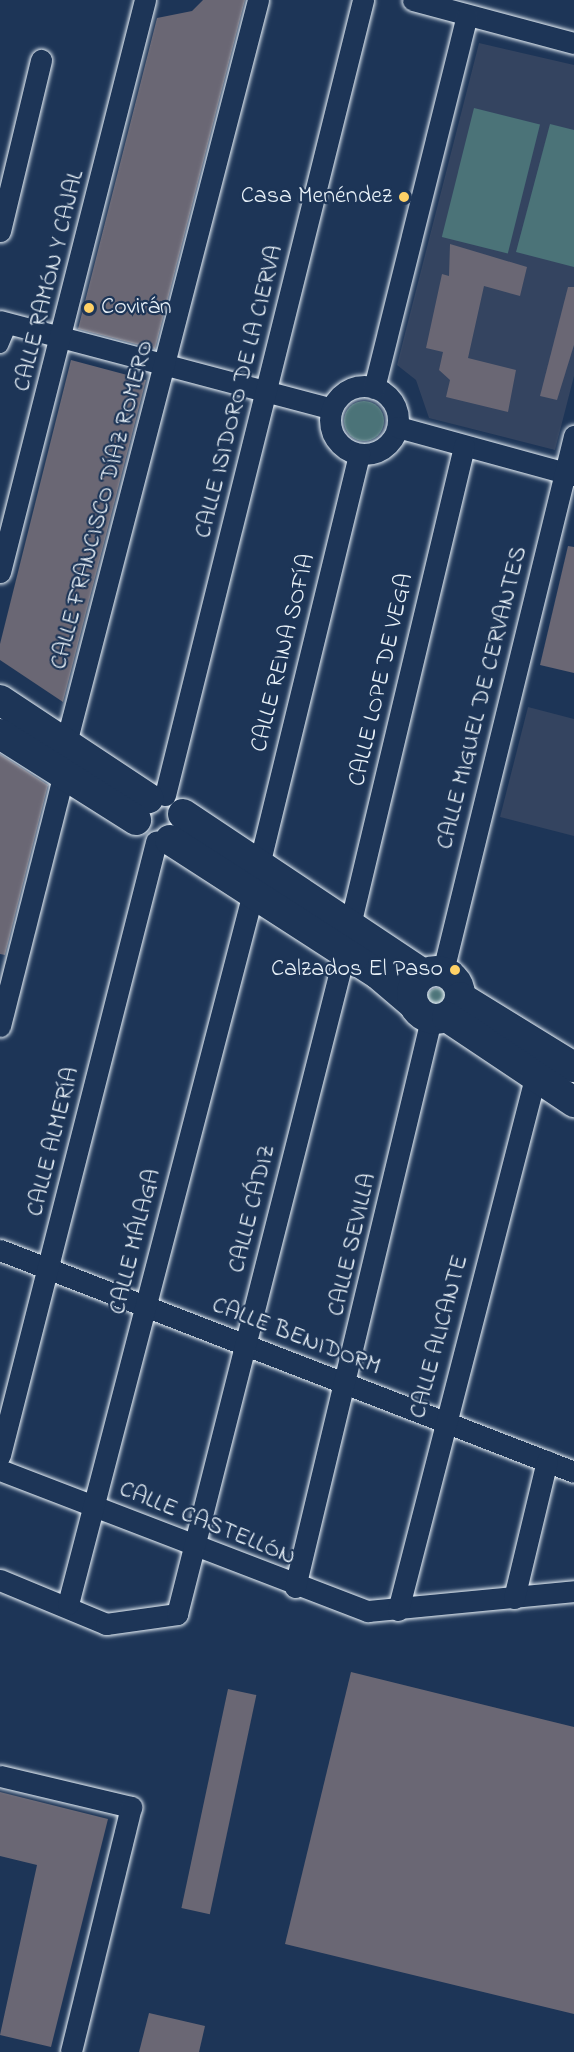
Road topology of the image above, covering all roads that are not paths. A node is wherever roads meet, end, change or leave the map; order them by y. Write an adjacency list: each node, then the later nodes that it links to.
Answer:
1 (145, 0): 10 (street, CALLE RAMÓN Y CAJAL)
2 (258, 0): 12 (street, CALLE FRANCISCO DÍAZ ROMERO)
3 (363, 0): 14 (street, CALLE ISIDORO DE LA CIERVA)
4 (413, 0): 5 (street)
5 (466, 16): 6 (street); 13 (street)
6 (574, 43)
7 (41, 60): 8 (street)
8 (0, 231)
9 (5, 322): 10 (street); 11 (street)
10 (63, 339): 12 (street); 21 (street, CALLE RAMÓN Y CAJAL)
11 (0, 345)
12 (165, 367): 14 (street); 24 (street, CALLE FRANCISCO DÍAZ ROMERO)
13 (374, 388): 15 (street); 16 (street)
14 (267, 389): 15 (street); 26 (street, CALLE ISIDORO DE LA CIERVA)
15 (332, 409): 19 (street)
16 (398, 427): 18 (street); 19 (street)
17 (574, 436): 20 (street, CALLE MIGUEL DE CERVANTES)
18 (464, 446): 20 (street); 28 (street, CALLE LOPE DE VEGA)
19 (359, 454): 27 (street, CALLE REINA SOFÍA)
20 (569, 474): 30 (street, CALLE MIGUEL DE CERVANTES)
21 (0, 572)
22 (0, 700): 24 (main road)
23 (0, 734): 25 (main road)
24 (66, 743): 26 (main road)
25 (64, 773): 26 (main road); 32 (street)
26 (160, 818): 27 (main road); 37 (street, CALLE ALMERÍA)
27 (256, 879): 28 (main road); 29 (main road); 38 (street, CALLE MÁLAGA)
28 (350, 925): 30 (main road)
29 (345, 955): 31 (main road); 39 (street, CALLE CÁDIZ)
30 (433, 973): 31 (main road); 31 (main road)
31 (438, 1009): 33 (main road); 34 (main road); 40 (street, CALLE SEVILLA)
32 (0, 1026)
33 (574, 1067)
34 (535, 1078): 35 (main road); 41 (street, CALLE ALICANTE)
35 (574, 1102)
36 (0, 1250): 37 (street, CALLE BENIDORM)
37 (49, 1267): 38 (street, CALLE BENIDORM); 42 (street, CALLE ALMERÍA)
38 (146, 1307): 39 (street, CALLE BENIDORM); 46 (street, CALLE MÁLAGA)
39 (244, 1346): 40 (street, CALLE BENIDORM); 47 (street, CALLE CÁDIZ)
40 (348, 1383): 41 (street, CALLE BENIDORM); 49 (street, CALLE SEVILLA)
41 (444, 1422): 43 (street, CALLE BENIDORM); 53 (street, CALLE ALICANTE)
42 (0, 1455)
43 (547, 1461): 45 (street, CALLE BENIDORM); 51 (street)
44 (0, 1470): 46 (street, CALLE CASTELLÓN)
45 (574, 1473)
46 (95, 1506): 47 (street, CALLE CASTELLÓN); 52 (street, CALLE MÁLAGA)
47 (193, 1546): 49 (street, CALLE CASTELLÓN); 52 (street, CALLE CÁDIZ)
48 (0, 1580): 52 (street)
49 (295, 1587): 53 (street, CALLE CASTELLÓN)
50 (574, 1591): 51 (street, CALLE CASTELLÓN)
51 (514, 1599): 53 (street, CALLE CASTELLÓN)
52 (68, 1604)
53 (398, 1610)
54 (0, 1776): 55 (street)
55 (71, 2052)

